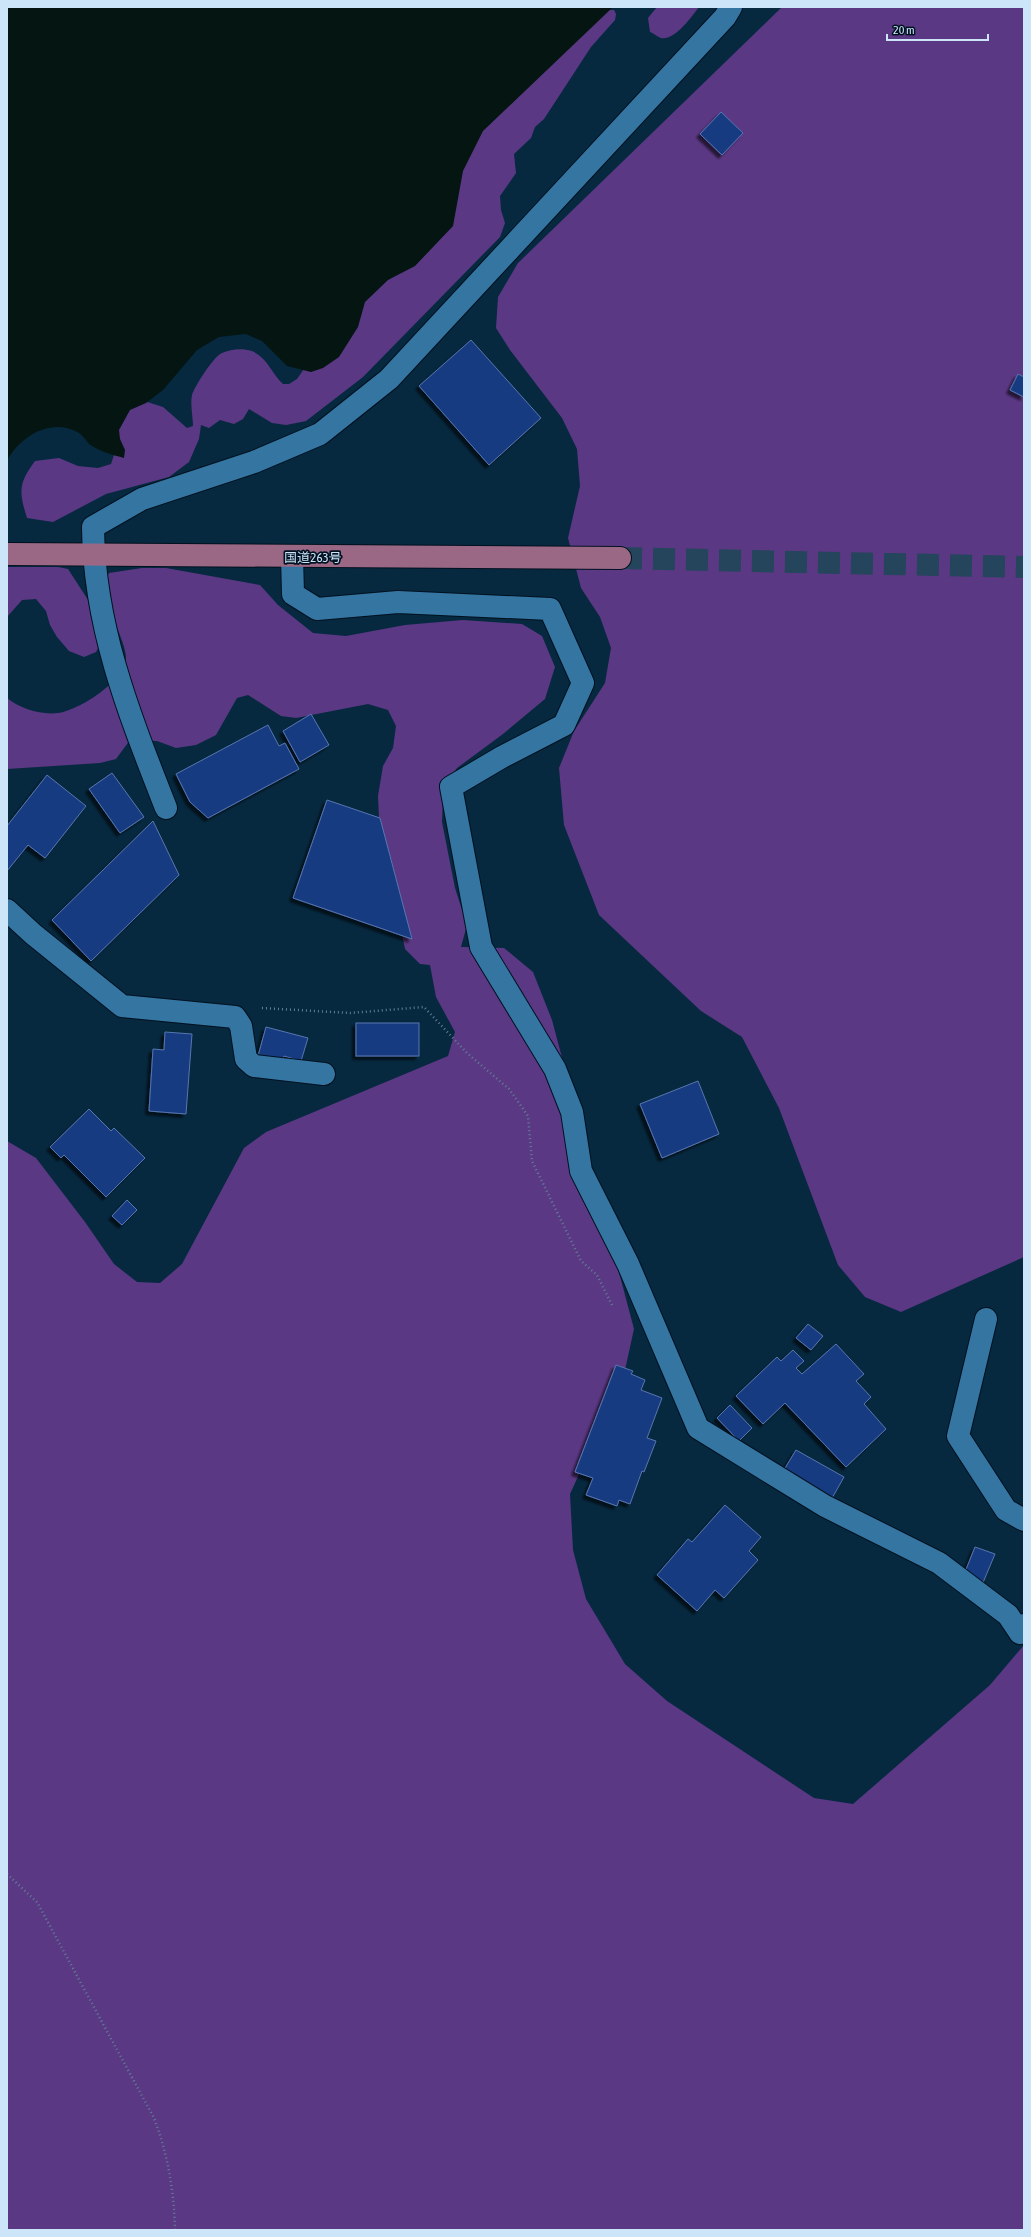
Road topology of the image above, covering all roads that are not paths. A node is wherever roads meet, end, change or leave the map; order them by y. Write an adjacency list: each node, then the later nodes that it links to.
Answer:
1 (731, 7): 3 (street)
2 (7, 554): 3 (highway, 国道263号)
3 (93, 554): 4 (highway, 国道263号); 6 (street)
4 (292, 556): 5 (highway, 国道263号); 11 (street)
5 (620, 558)
6 (166, 808)
7 (7, 910): 8 (street)
8 (324, 1074)
9 (986, 1319): 10 (street)
10 (1024, 1520)
11 (1024, 1625)

